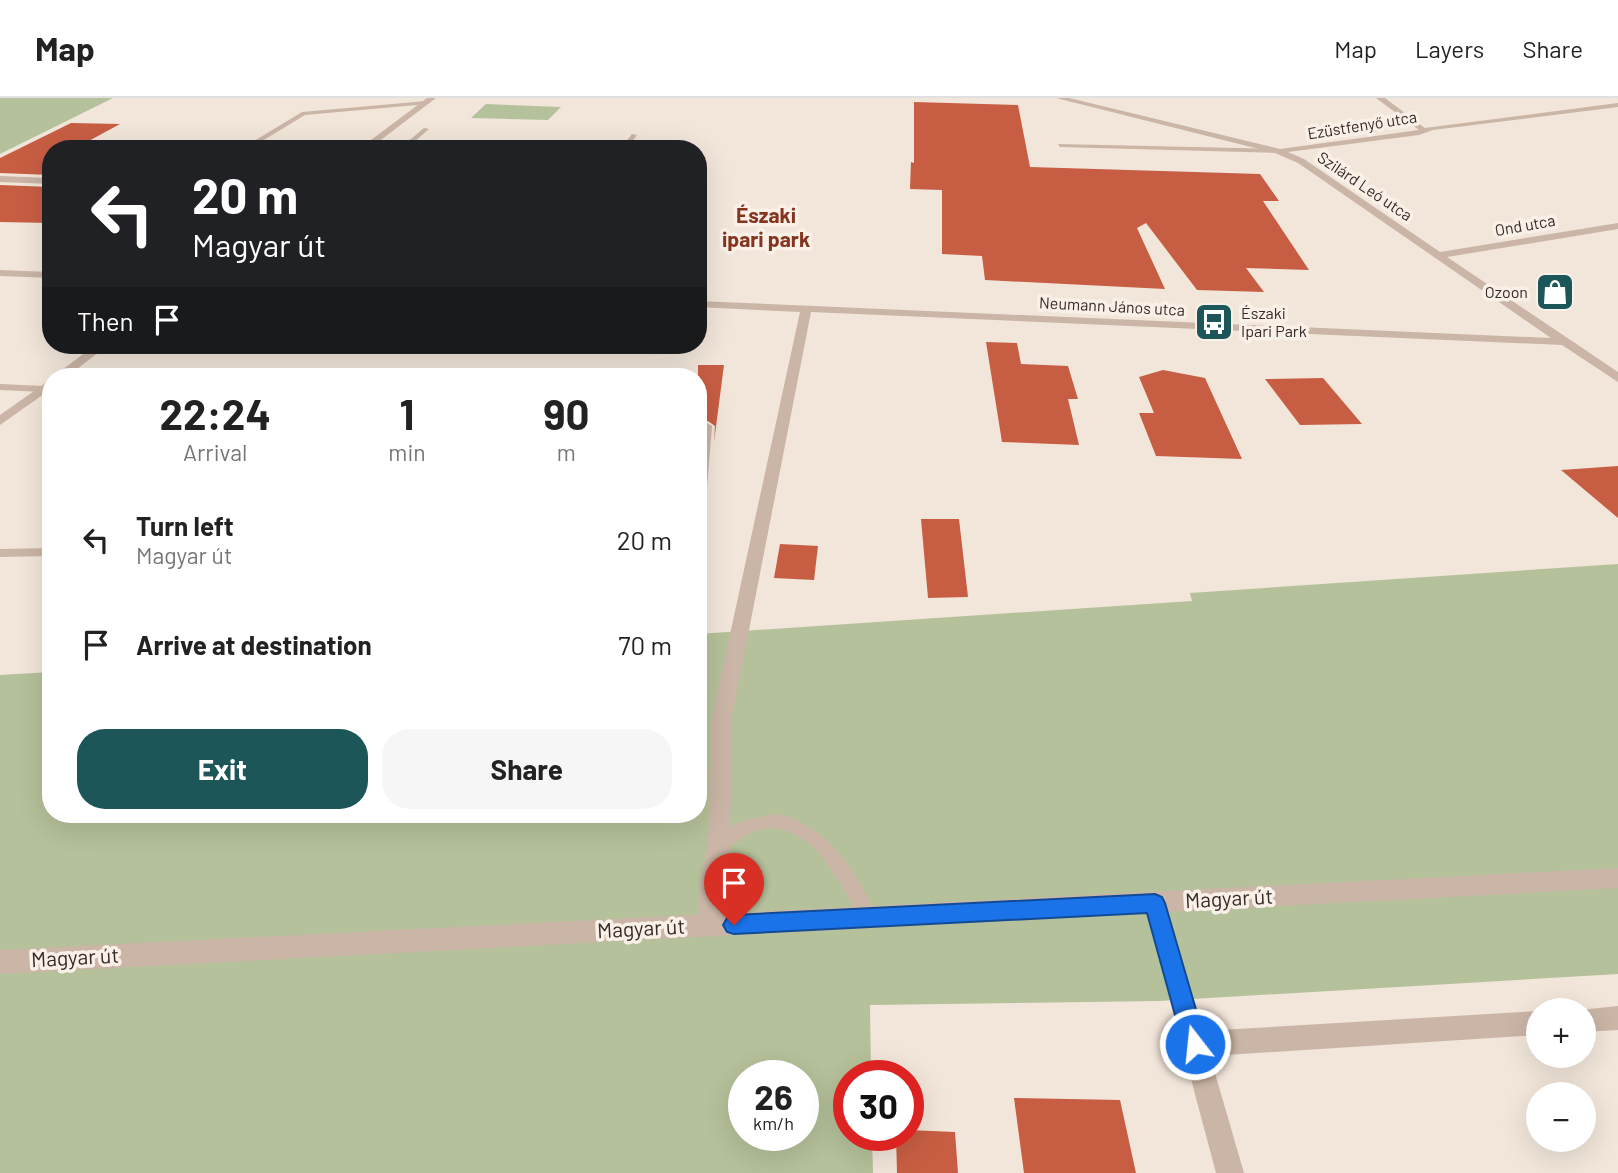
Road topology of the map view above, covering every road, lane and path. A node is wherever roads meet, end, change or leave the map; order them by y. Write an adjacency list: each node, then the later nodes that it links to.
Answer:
1 (1060, 98): 13 (street, Szilárd Leó utca)
2 (1380, 98): 6 (street)
3 (429, 100): 8 (lane); 9 (street)
4 (1618, 105): 6 (street, Ezüstfenyő utca)
5 (426, 129): 10 (lane)
6 (1423, 130): 13 (street, Ezüstfenyő utca)
7 (634, 135): 11 (lane)
8 (259, 140)
9 (375, 140)
10 (412, 140)
11 (630, 140)
12 (1060, 145): 13 (lane)
13 (1278, 151): 17 (street, Szilárd Leó utca)
14 (0, 179): 15 (street)
15 (42, 181)
16 (1618, 226): 17 (street, Ond utca)
17 (1438, 255): 22 (street, Szilárd Leó utca)
18 (0, 273): 19 (street)
19 (42, 275)
20 (707, 304): 21 (street, Neumann János utca)
21 (806, 308): 22 (street, Neumann János utca); 32 (street)
22 (1567, 342): 25 (street, Szilárd Leó utca)
23 (90, 354): 24 (street)
24 (71, 368)
25 (1618, 378)
26 (42, 386): 27 (lane)
27 (0, 387)
28 (42, 390): 29 (street)
29 (0, 421)
30 (42, 552): 31 (lane)
31 (0, 553)
32 (719, 845): 35 (lane); 36 (street)
33 (1618, 878): 34 (street, Magyar út)
34 (1155, 903): 35 (street, Magyar út); 41 (street)
35 (868, 917): 36 (street, Magyar út)
36 (709, 926): 37 (street, Magyar út)
37 (0, 962)
38 (1618, 1018): 39 (street)
39 (1596, 1019)
40 (1526, 1024): 41 (street)
41 (1195, 1044): 42 (street)
42 (1230, 1173)

